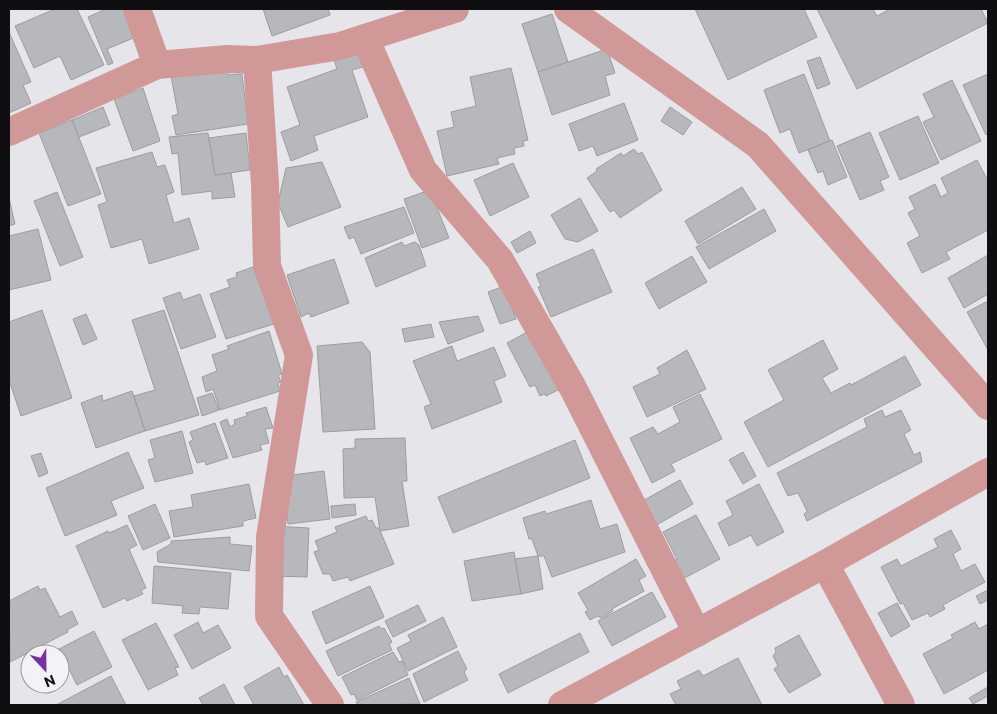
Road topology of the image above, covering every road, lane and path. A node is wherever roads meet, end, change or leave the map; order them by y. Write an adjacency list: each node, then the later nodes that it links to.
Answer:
1 (137, 9): 6 (street)
2 (455, 9): 4 (street)
3 (568, 9): 8 (street)
4 (365, 38): 5 (street); 11 (street)
5 (257, 60): 6 (street); 12 (street)
6 (157, 65): 7 (street)
7 (9, 132)
8 (988, 406)
9 (988, 472): 10 (street)
10 (825, 564): 11 (street); 14 (street)
11 (697, 633): 13 (street)
12 (330, 705)
13 (562, 705)
14 (901, 705)

